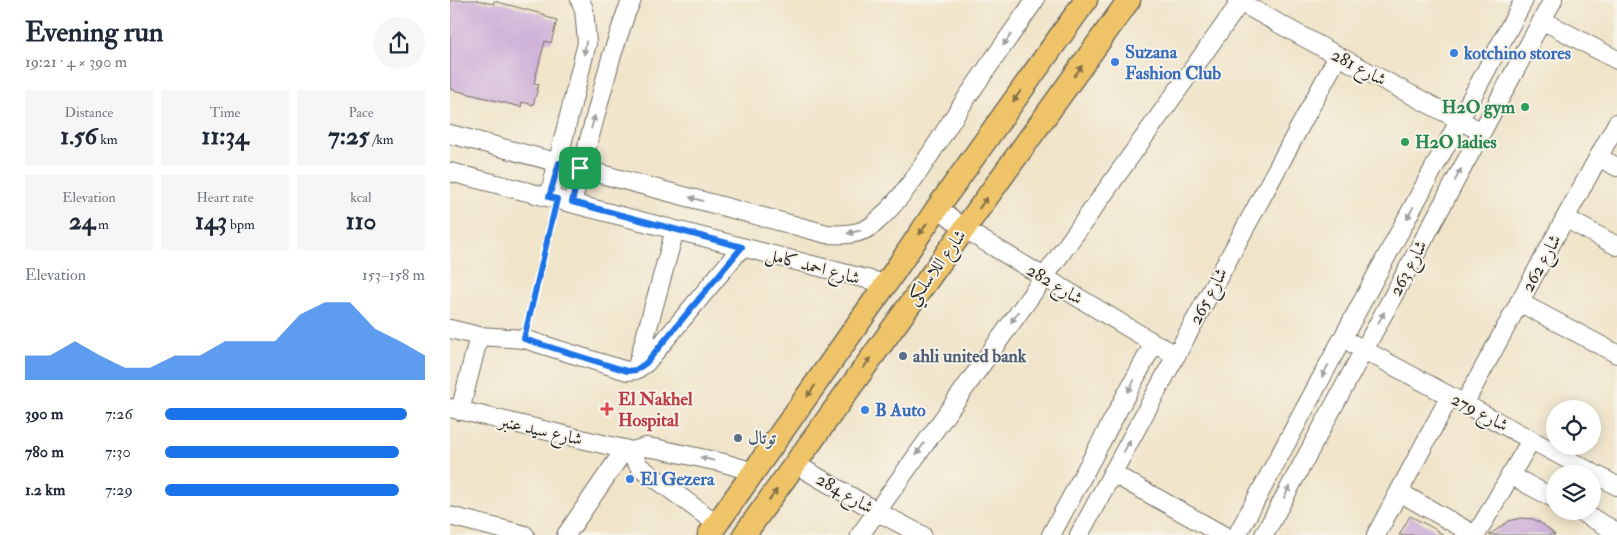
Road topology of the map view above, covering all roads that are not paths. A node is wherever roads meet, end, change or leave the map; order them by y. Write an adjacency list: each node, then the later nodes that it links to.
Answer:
1 (580, 0): 17 (street, one-way to 17)
2 (632, 0): 19 (street, one-way to 2)
3 (1035, 0): 19 (street, one-way to 19)
4 (1086, 0): 22 (main road, شارع اللاسلكي, one-way to 22)
5 (1129, 0): 24 (main road, شارع اللاسلكي, one-way to 5)
6 (1524, 0): 12 (street, شارع 263)
7 (1239, 1): 10 (street, شارع 281); 28 (street)
8 (1550, 1): 9 (street, شارع 263)
9 (1542, 20): 11 (street); 14 (street, شارع 263)
10 (1338, 56): 12 (street, شارع 281); 37 (street, شارع 265)
11 (1617, 60)
12 (1460, 120): 14 (street, شارع 281); 33 (street, شارع 263, one-way to 33)
13 (1617, 122): 16 (street, شارع 262)
14 (1482, 132): 35 (street, شارع 263, one-way to 14)
15 (450, 134): 17 (street)
16 (1598, 157): 18 (street); 23 (street, شارع 262)
17 (559, 163): 19 (street); 21 (street)
18 (1617, 167)
19 (580, 168): 21 (street)
20 (450, 172): 21 (street, شارع احمد كامل)
21 (559, 200): 25 (street, شارع احمد كامل)
22 (938, 207): 24 (street, شارع 282); 29 (main road, شارع اللاسلكي, one-way to 29)
23 (1565, 218): 26 (street); 30 (street, شارع 262)
24 (964, 229): 28 (street, شارع 282); 43 (main road, شارع اللاسلكي, one-way to 24)
25 (675, 230): 27 (street, شارع احمد كامل); 38 (street)
26 (1617, 246)
27 (742, 247): 29 (street, شارع احمد كامل); 38 (street)
28 (1043, 278): 34 (street, شارع 282); 50 (street, one-way to 50)
29 (886, 284): 44 (main road, شارع اللاسلكي, one-way to 44)
30 (1520, 302): 36 (street); 39 (street, شارع 262)
31 (450, 329): 32 (street)
32 (478, 336): 38 (street); 40 (street)
33 (1343, 338): 35 (street, شارع 279); 63 (street, شارع 263, one-way to 63)
34 (1154, 343): 37 (street, شارع 282); 60 (street, one-way to 60)
35 (1364, 350): 39 (street, شارع 279); 64 (street, شارع 263, one-way to 35)
36 (1617, 354)
37 (1176, 355): 45 (street, شارع 265, one-way to 37)
38 (636, 370)
39 (1457, 400): 41 (street, شارع 279); 48 (street, شارع 262)
40 (455, 409): 42 (street, شارع سيد عنبر)
41 (1531, 440): 46 (street); 47 (street, شارع 279)
42 (628, 450): 44 (street, شارع سيد عنبر, one-way to 42); 53 (street); 56 (street)
43 (795, 464): 50 (street, شارع 284); 57 (main road, شارع اللاسلكي, one-way to 43)
44 (754, 472): 53 (main road, شارع اللاسلكي)
45 (1112, 473): 61 (street, شارع 265); 62 (street)
46 (1510, 475): 49 (street); 66 (street)
47 (1617, 486)
48 (1399, 492): 65 (street, شارع 262); 66 (street)
49 (1546, 494)
50 (876, 511): 58 (street); 59 (street, شارع 284)
51 (451, 518): 55 (street)
52 (1592, 520): 54 (street)
53 (713, 530)
54 (1607, 530)
55 (525, 535)
56 (566, 535)
57 (744, 535)
58 (860, 535)
59 (922, 535)
60 (1050, 535)
61 (1079, 535)
62 (1223, 535)
63 (1237, 535)
64 (1264, 535)
65 (1376, 535)
66 (1475, 535)

